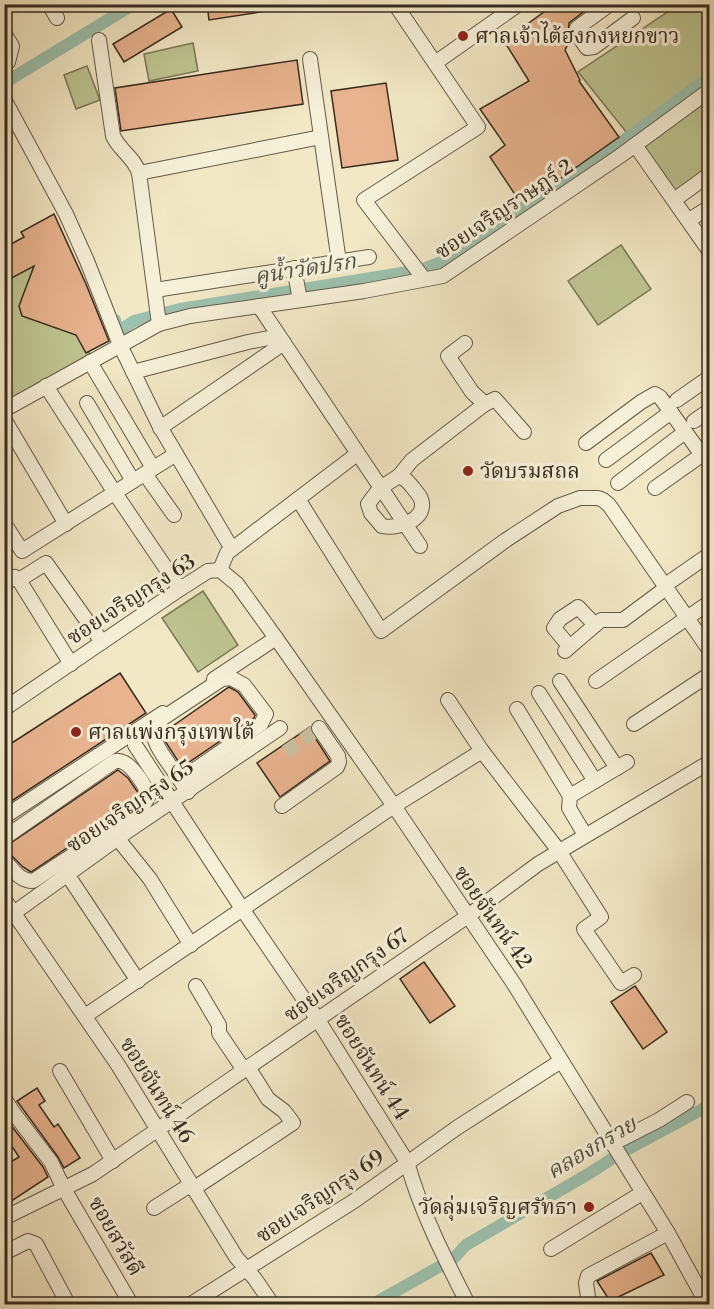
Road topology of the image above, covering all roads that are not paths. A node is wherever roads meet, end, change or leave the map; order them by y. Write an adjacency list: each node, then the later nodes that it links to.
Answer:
1 (49, 4): 5 (street)
2 (395, 4): 11 (street)
3 (519, 4): 11 (street)
4 (610, 4): 6 (street)
5 (57, 18)
6 (633, 18)
7 (4, 33): 10 (street)
8 (99, 40): 16 (street)
9 (310, 59): 14 (street)
10 (4, 63)
11 (435, 63): 25 (street)
12 (710, 90): 15 (street, ซอยเจริญราษฎร์ 2)
13 (4, 99): 32 (street)
14 (321, 137): 16 (street); 23 (street)
15 (635, 145): 18 (street); 25 (street, ซอยเจริญราษฎร์ 2)
16 (139, 173): 26 (street)
17 (710, 174): 18 (street)
18 (674, 200): 20 (street)
19 (710, 207): 20 (street)
20 (689, 220): 21 (street)
21 (710, 252)
22 (369, 256): 23 (street)
23 (339, 262): 24 (street)
24 (294, 268): 26 (street); 27 (street)
25 (419, 273): 27 (street, ซอยเจริญราษฎร์ 2)
26 (154, 290): 29 (street)
27 (299, 294): 28 (street, ซอยเจริญราษฎร์ 2)
28 (259, 306): 29 (street, ซอยเจริญราษฎร์ 2); 30 (street)
29 (159, 319): 32 (street, ซอยเจริญราษฎร์ 2)
30 (282, 340): 34 (street); 44 (street); 49 (street)
31 (465, 343): 38 (street)
32 (120, 345): 33 (street, ซอยเจริญราษฎร์ 2); 34 (street)
33 (90, 362): 36 (street, ซอยเจริญราษฎร์ 2); 51 (street)
34 (133, 372): 44 (street)
35 (710, 377): 39 (street)
36 (46, 386): 40 (street, ซอยเจริญราษฎร์ 2); 56 (street)
37 (87, 403): 51 (street)
38 (485, 404): 45 (street); 52 (street)
39 (674, 406): 43 (street); 46 (street); 50 (street)
40 (4, 410)
41 (710, 410): 43 (street)
42 (4, 419): 60 (street)
43 (689, 427): 47 (street); 53 (street)
44 (160, 428): 48 (street)
45 (524, 432)
46 (586, 443)
47 (706, 452): 55 (street)
48 (176, 454): 51 (street); 63 (street)
49 (357, 454): 54 (street); 57 (street, ซอยเจริญกรุง 63)
50 (606, 460)
51 (144, 474): 56 (street); 58 (street)
52 (399, 476): 54 (street); 61 (street)
53 (618, 483)
54 (380, 488): 61 (street); 61 (street)
55 (655, 488)
56 (116, 494): 60 (street); 69 (street)
57 (298, 499): 63 (street, ซอยเจริญกรุง 63); 68 (street)
58 (174, 515)
59 (4, 523): 60 (street)
60 (66, 524)
61 (405, 524): 62 (street)
62 (420, 546)
63 (232, 549): 65 (street, ซอยเจริญกรุง 63)
64 (710, 554): 68 (street)
65 (220, 570): 69 (street, ซอยเจริญกรุง 63); 73 (street, ซอยจันทน์ 42)
66 (19, 580): 67 (street); 74 (street); 76 (street)
67 (4, 584)
68 (665, 587): 71 (street); 72 (street)
69 (180, 589): 74 (street, ซอยเจริญกรุง 63)
70 (710, 602): 71 (street)
71 (686, 617): 75 (street); 79 (street)
72 (595, 625): 72 (street)
73 (276, 638): 84 (street, ซอยจันทน์ 42); 97 (street)
74 (102, 642): 76 (street, ซอยเจริญกรุง 63)
75 (710, 651)
76 (71, 664): 82 (street, ซอยเจริญกรุง 63)
77 (710, 674): 85 (street)
78 (560, 681): 91 (street)
79 (596, 681)
80 (539, 693): 91 (street)
81 (448, 700): 88 (street)
82 (4, 709)
83 (517, 709): 93 (street)
84 (333, 718): 95 (street); 96 (street, ซอยจันทน์ 42)
85 (634, 724)
86 (280, 728): 92 (street, ซอยเจริญกรุง 65)
87 (135, 745): 94 (street, ซอยจันทน์ 44)
88 (482, 751): 96 (street); 101 (street)
89 (710, 762): 99 (street, ซอยเจริญกรุง 67)
90 (180, 780): 90 (street); 92 (street)
91 (595, 781): 93 (street)
92 (188, 792): 94 (street, ซอยเจริญกรุง 65)
93 (570, 796): 99 (street)
94 (173, 802): 98 (street, ซอยเจริญกรุง 65); 105 (street, ซอยจันทน์ 44)
95 (282, 806)
96 (394, 806): 105 (street); 107 (street, ซอยจันทน์ 42)
97 (4, 817)
98 (121, 832): 100 (street); 102 (street); 103 (street, ซอยเจริญกรุง 65); 108 (street)
99 (585, 835): 101 (street, ซอยเจริญกรุง 67)
100 (4, 838)
101 (559, 851): 107 (street, ซอยเจริญกรุง 67); 109 (street)
102 (4, 860)
103 (67, 874): 106 (street, ซอยเจริญกรุง 65); 110 (street)
104 (4, 899): 106 (street, ซอยจันทน์ 46)
105 (243, 910): 108 (street); 113 (street, ซอยจันทน์ 44)
106 (10, 916): 112 (street, ซอยจันทน์ 46)
107 (468, 916): 113 (street, ซอยเจริญกรุง 67); 114 (street, ซอยจันทน์ 42)
108 (191, 945): 110 (street)
109 (634, 975)
110 (138, 981): 112 (street)
111 (196, 986): 115 (street)
112 (85, 1016): 120 (street, ซอยจันทน์ 46)
113 (318, 1020): 115 (street, ซอยเจริญกรุง 67); 123 (street, ซอยจันทน์ 44)
114 (561, 1060): 121 (street, ซอยจันทน์ 42); 123 (street, ซอยเจริญกรุง 69)
115 (246, 1068): 120 (street, ซอยเจริญกรุง 67); 124 (street)
116 (60, 1071): 122 (street)
117 (4, 1098): 119 (street, ซอยสวัสดี)
118 (687, 1102): 121 (street)
119 (9, 1115): 125 (street, ซอยสวัสดี)
120 (158, 1130): 122 (street, ซอยเจริญกรุง 67); 124 (street, ซอยจันทน์ 46)
121 (612, 1145): 126 (street, ซอยจันทน์ 42)
122 (113, 1161): 125 (street, ซอยเจริญกรุง 67)
123 (407, 1162): 132 (street, ซอยเจริญกรุง 69); 137 (street, ซอยจันทน์ 44)
124 (191, 1187): 127 (street); 132 (street, ซอยจันทน์ 46)
125 (64, 1189): 128 (street, ซอยเจริญกรุง 67); 134 (street, ซอยสวัสดี)
126 (642, 1193): 129 (street, ซอยจันทน์ 42); 130 (street)
127 (154, 1208)
128 (4, 1218)
129 (668, 1233): 138 (street); 139 (street, ซอยจันทน์ 42)
130 (551, 1249)
131 (6, 1252): 133 (street)
132 (246, 1270): 135 (street, ซอยเจริญกรุง 69); 136 (street, ซอยจันทน์ 46)
133 (68, 1305)
134 (131, 1305)
135 (191, 1305)
136 (272, 1305)
137 (468, 1305)
138 (589, 1305)
139 (708, 1305)

